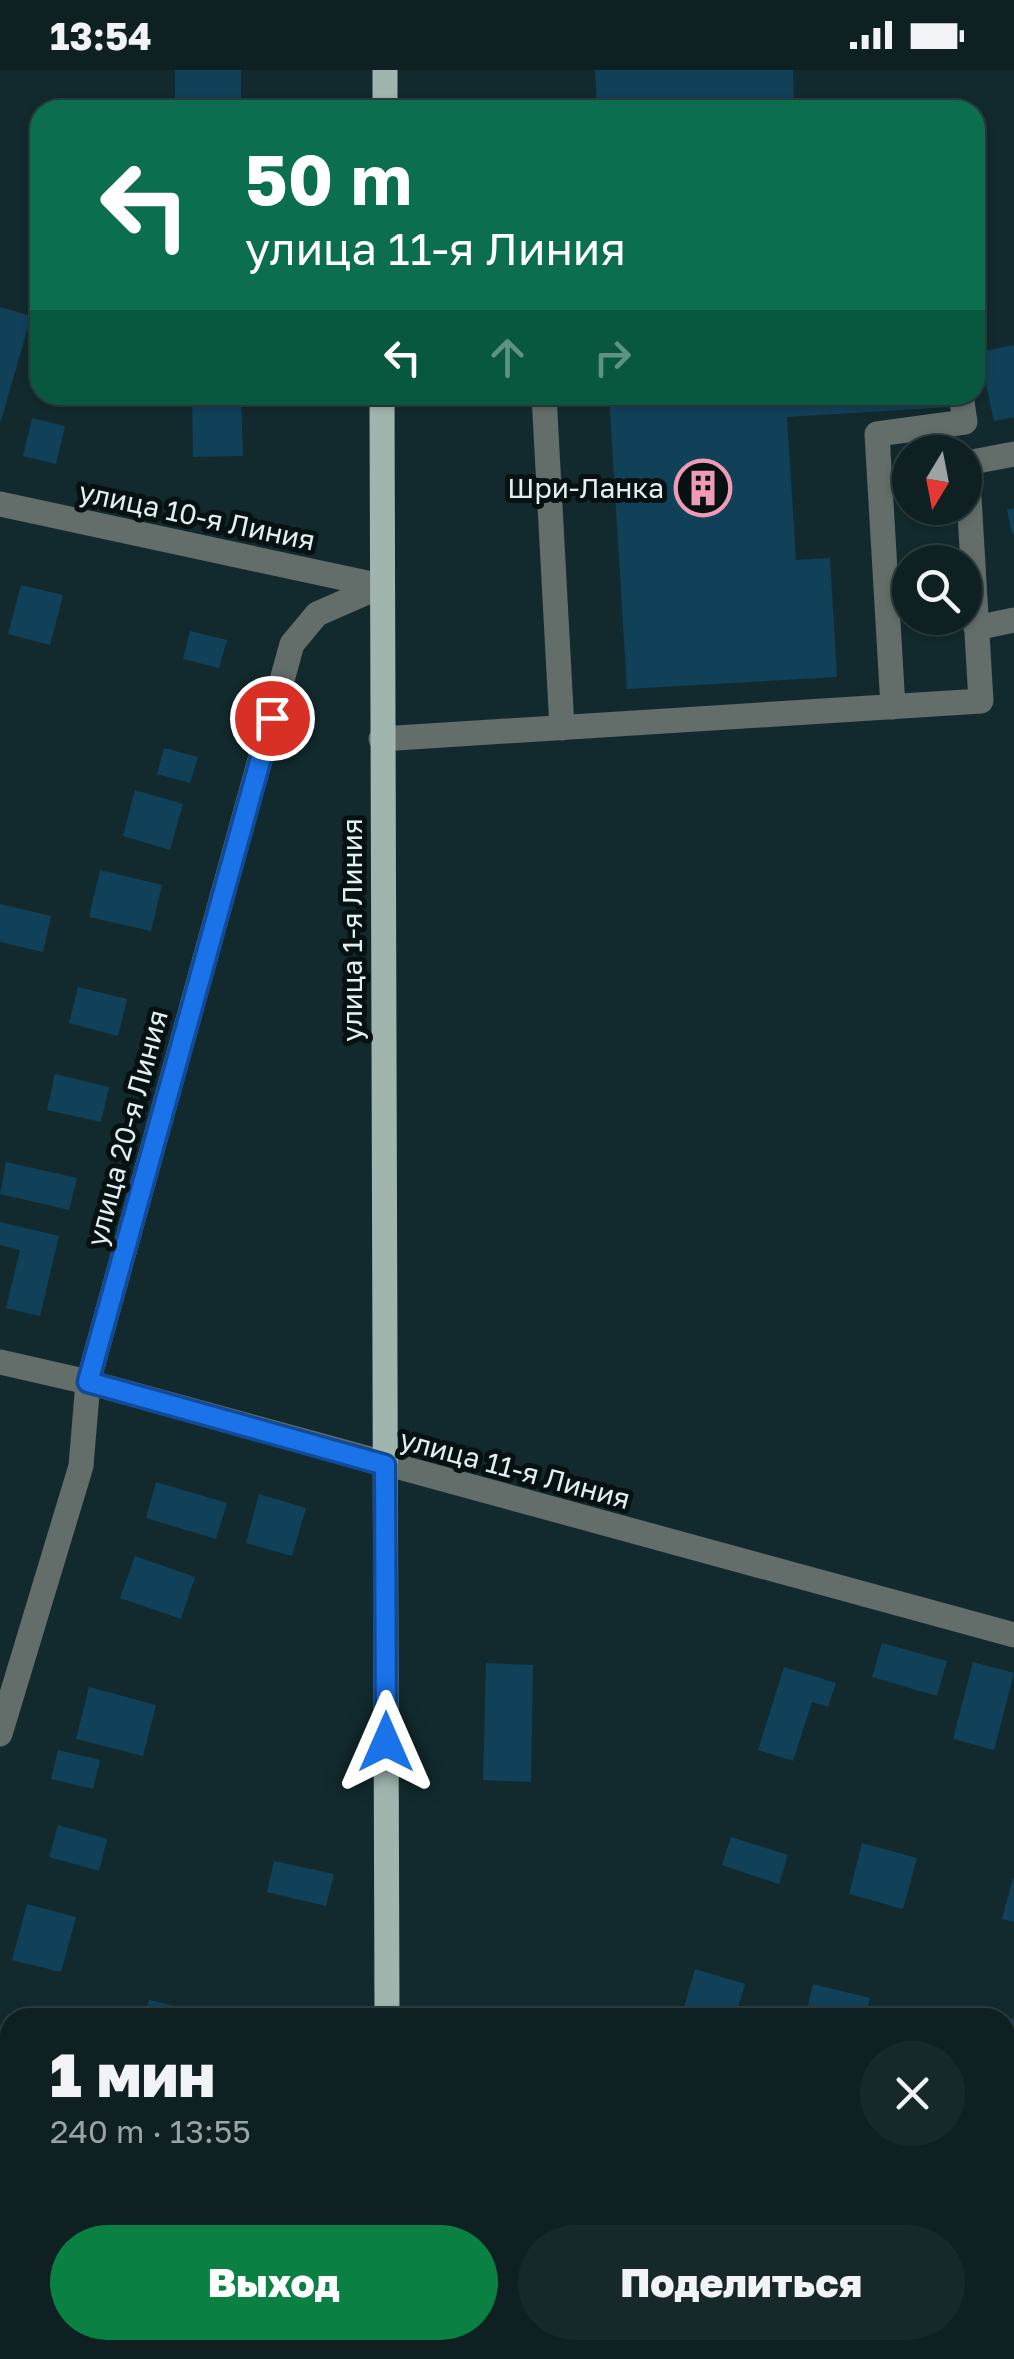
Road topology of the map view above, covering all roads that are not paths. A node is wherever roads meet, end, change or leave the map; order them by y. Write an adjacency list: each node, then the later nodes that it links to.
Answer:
1 (386, 70): 2 (main road)
2 (385, 100)
3 (382, 405): 9 (main road, улица 1-я Линия)
4 (545, 405): 14 (street)
5 (962, 405): 13 (street)
6 (1014, 454): 8 (street)
7 (0, 504): 9 (street, улица 10-я Линия)
8 (971, 545)
9 (381, 586): 15 (main road, улица 1-я Линия); 17 (street, улица 20-я Линия)
10 (1014, 620): 11 (street)
11 (982, 627)
12 (976, 635): 13 (street)
13 (892, 707): 14 (street)
14 (562, 728): 15 (street)
15 (381, 740): 18 (main road, улица 1-я Линия)
16 (0, 1362): 17 (street, улица 11-я Линия)
17 (88, 1382): 18 (street, улица 11-я Линия); 20 (street, улица 20-я Линия)
18 (385, 1465): 19 (street, улица 11-я Линия); 21 (main road, улица 1-я Линия)
19 (1014, 1634)
20 (0, 1734)
21 (388, 2008)

